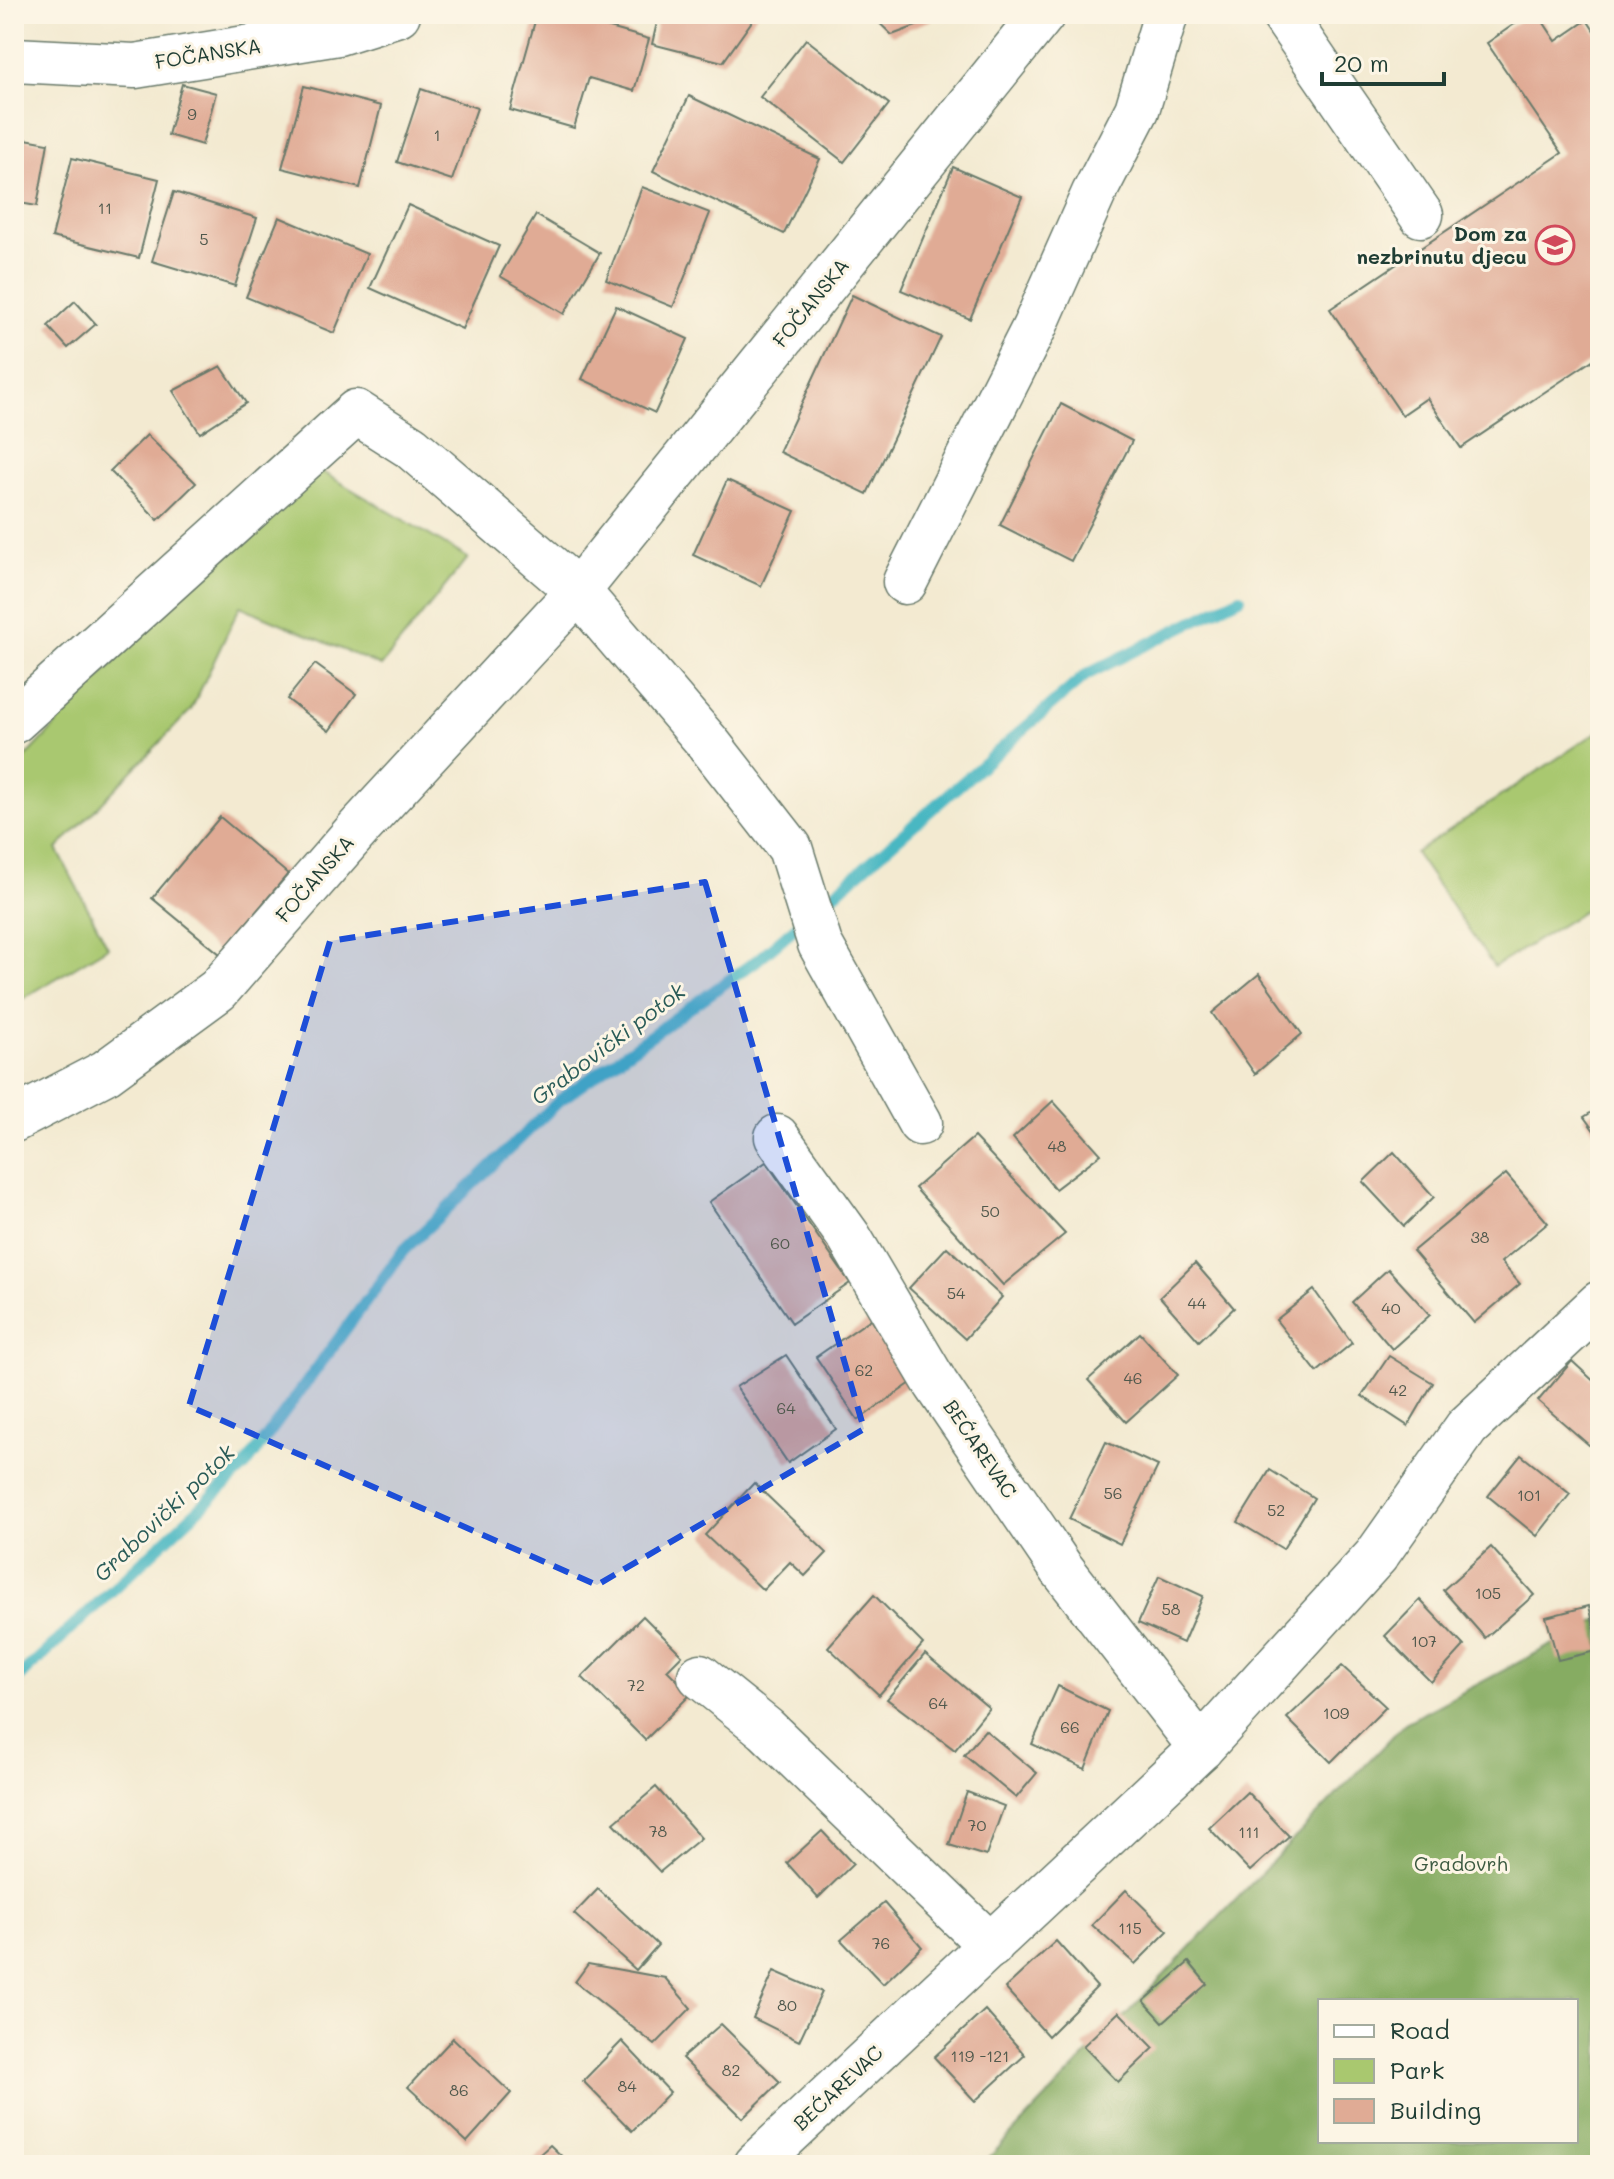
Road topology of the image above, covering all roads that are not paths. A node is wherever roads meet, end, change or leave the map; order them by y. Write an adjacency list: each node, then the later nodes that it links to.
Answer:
1 (398, 14): 5 (street, FOČANSKA)
2 (1043, 14): 8 (street, FOČANSKA)
3 (1166, 14): 7 (street)
4 (1283, 14): 6 (street)
5 (14, 60)
6 (1421, 215)
7 (905, 582)
8 (578, 591): 9 (street); 10 (street, FOČANSKA); 11 (street)
9 (14, 721)
10 (14, 1120)
11 (920, 1123)
12 (777, 1137): 15 (street, BEĆAREVAC)
13 (1600, 1303): 15 (street, BEĆAREVAC)
14 (700, 1676): 16 (street)
15 (1201, 1748): 16 (street, BEĆAREVAC)
16 (991, 1946): 17 (street, BEĆAREVAC)
17 (755, 2165)

